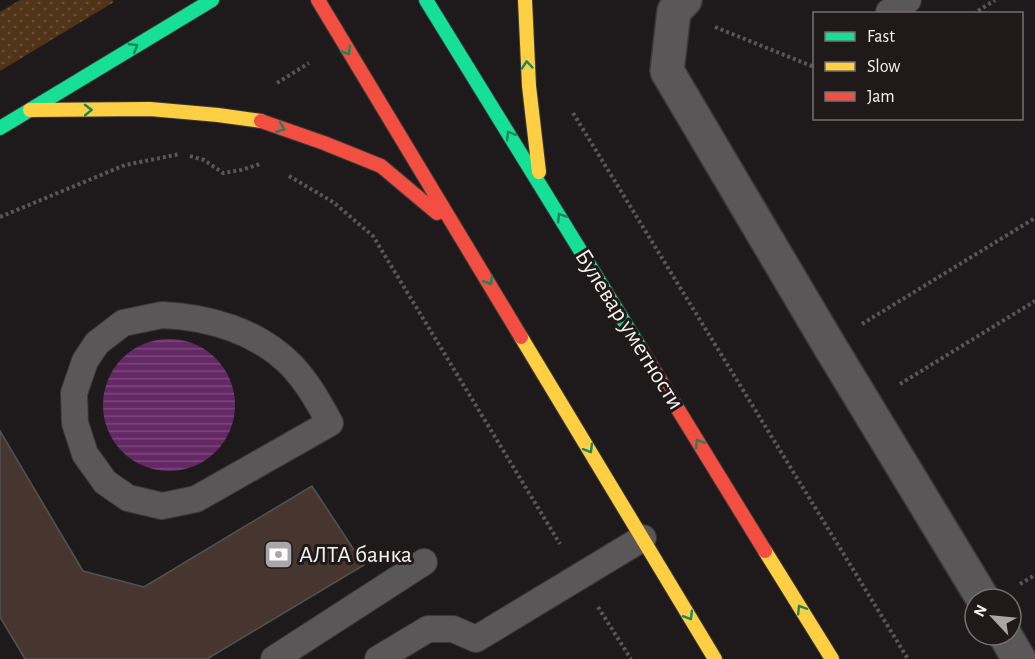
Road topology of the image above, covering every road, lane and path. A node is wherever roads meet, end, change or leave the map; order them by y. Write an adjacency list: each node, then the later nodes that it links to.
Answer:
1 (212, 0): 10 (street, one-way to 1)
2 (318, 0): 17 (street, one-way to 17)
3 (426, 0): 14 (street, Булевар уметности, one-way to 3)
4 (525, 0): 14 (street, one-way to 4)
5 (995, 0): 7 (path)
6 (680, 5): 8 (path); 19 (street)
7 (976, 12)
8 (813, 67)
9 (570, 102): 32 (path)
10 (30, 110): 11 (street); 17 (street, one-way to 17)
11 (0, 128)
12 (268, 167): 15 (path)
13 (283, 173): 24 (path)
14 (541, 185): 31 (street, Булевар уметности, one-way to 14)
15 (0, 218)
16 (1035, 218): 19 (path)
17 (459, 231): 22 (street, one-way to 22)
18 (1035, 301): 20 (path)
19 (829, 345): 20 (street)
20 (866, 405): 25 (street)
21 (330, 423): 21 (lane)
22 (643, 538): 24 (lane); 30 (street, one-way to 30)
23 (424, 562): 27 (lane)
24 (579, 577): 26 (lane); 29 (path)
25 (976, 587)
26 (476, 649): 28 (lane)
27 (274, 659)
28 (378, 659)
29 (631, 659)
30 (716, 659)
31 (832, 659)
32 (908, 659)

